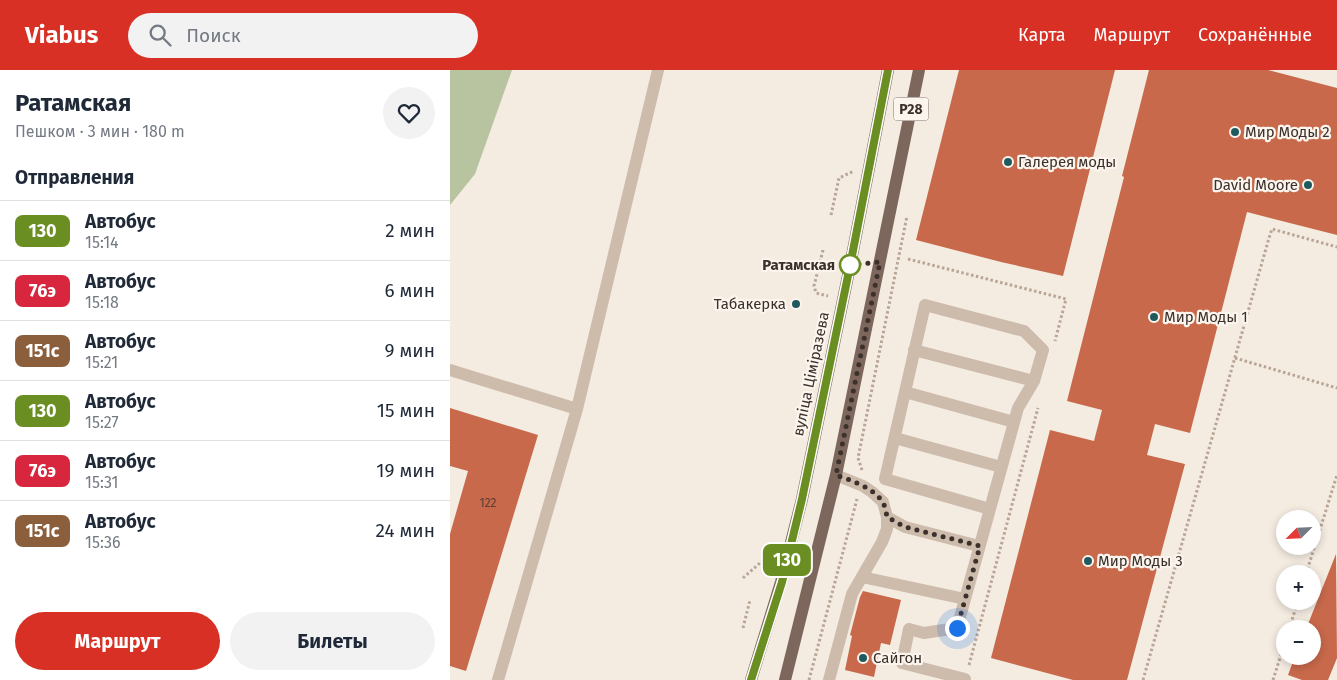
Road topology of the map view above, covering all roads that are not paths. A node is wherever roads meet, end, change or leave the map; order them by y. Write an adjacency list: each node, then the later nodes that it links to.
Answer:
1 (658, 70): 8 (lane)
2 (888, 70): 20 (main road, вуліца Ціміразева / Р28)
3 (919, 70): 12 (main road, Р28)
4 (914, 350): 6 (lane); 6 (lane); 7 (lane)
5 (450, 370): 8 (lane)
6 (1034, 381): 9 (lane)
7 (905, 392): 9 (lane); 10 (lane)
8 (577, 409): 19 (lane)
9 (1014, 422): 11 (lane)
10 (895, 438): 11 (lane); 13 (lane)
11 (1001, 467): 13 (lane)
12 (836, 475): 14 (lane); 21 (main road, Р28)
13 (990, 509): 15 (lane)
14 (887, 517): 15 (lane); 16 (lane)
15 (980, 546): 17 (lane)
16 (862, 577): 17 (lane); 22 (lane)
17 (965, 599): 18 (lane)
18 (965, 679)
19 (498, 680)
20 (751, 680)
21 (786, 680)
22 (829, 680)

